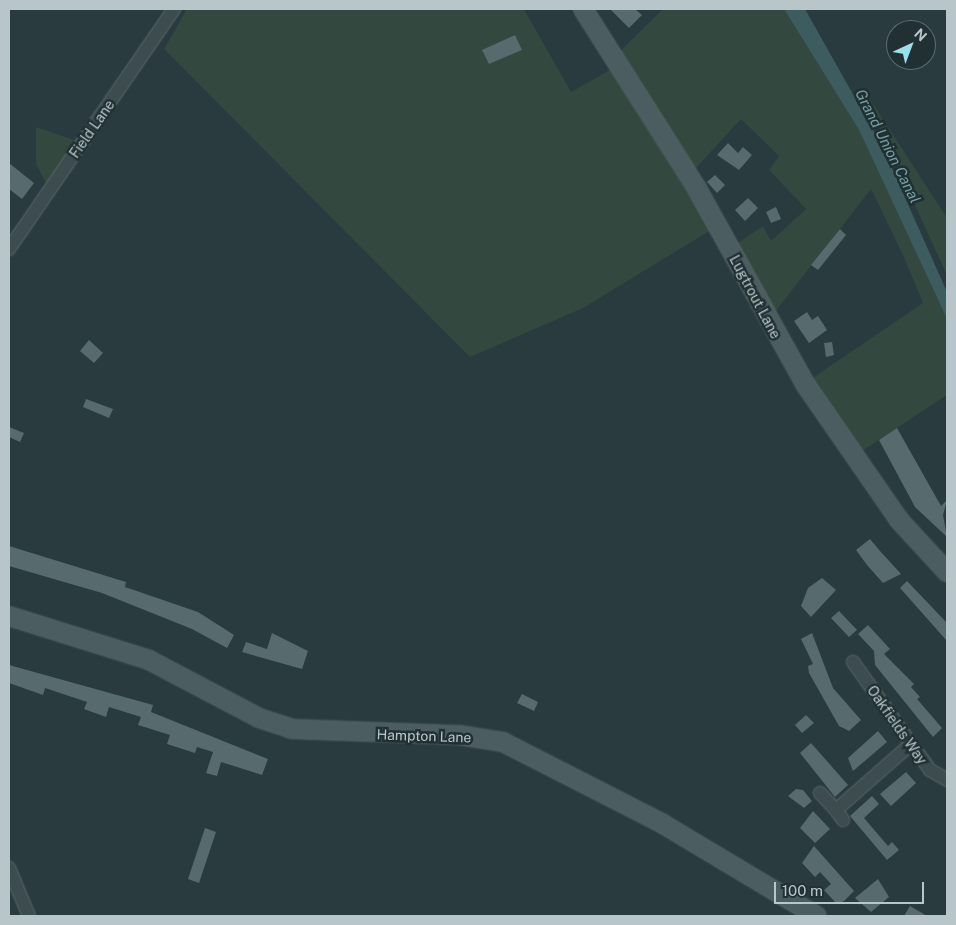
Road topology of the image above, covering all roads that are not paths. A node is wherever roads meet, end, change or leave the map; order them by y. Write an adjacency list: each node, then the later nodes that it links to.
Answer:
1 (174, 9): 3 (street, Field Lane)
2 (583, 9): 4 (main road, Lugtrout Lane)
3 (9, 249)
4 (947, 572)
5 (9, 616): 12 (main road, Hampton Lane)
6 (853, 662): 7 (street, Oakfields Way)
7 (910, 745): 8 (street, Oakfields Way); 9 (street)
8 (947, 780)
9 (820, 793)
10 (9, 868): 11 (street)
11 (29, 916)
12 (817, 916)

